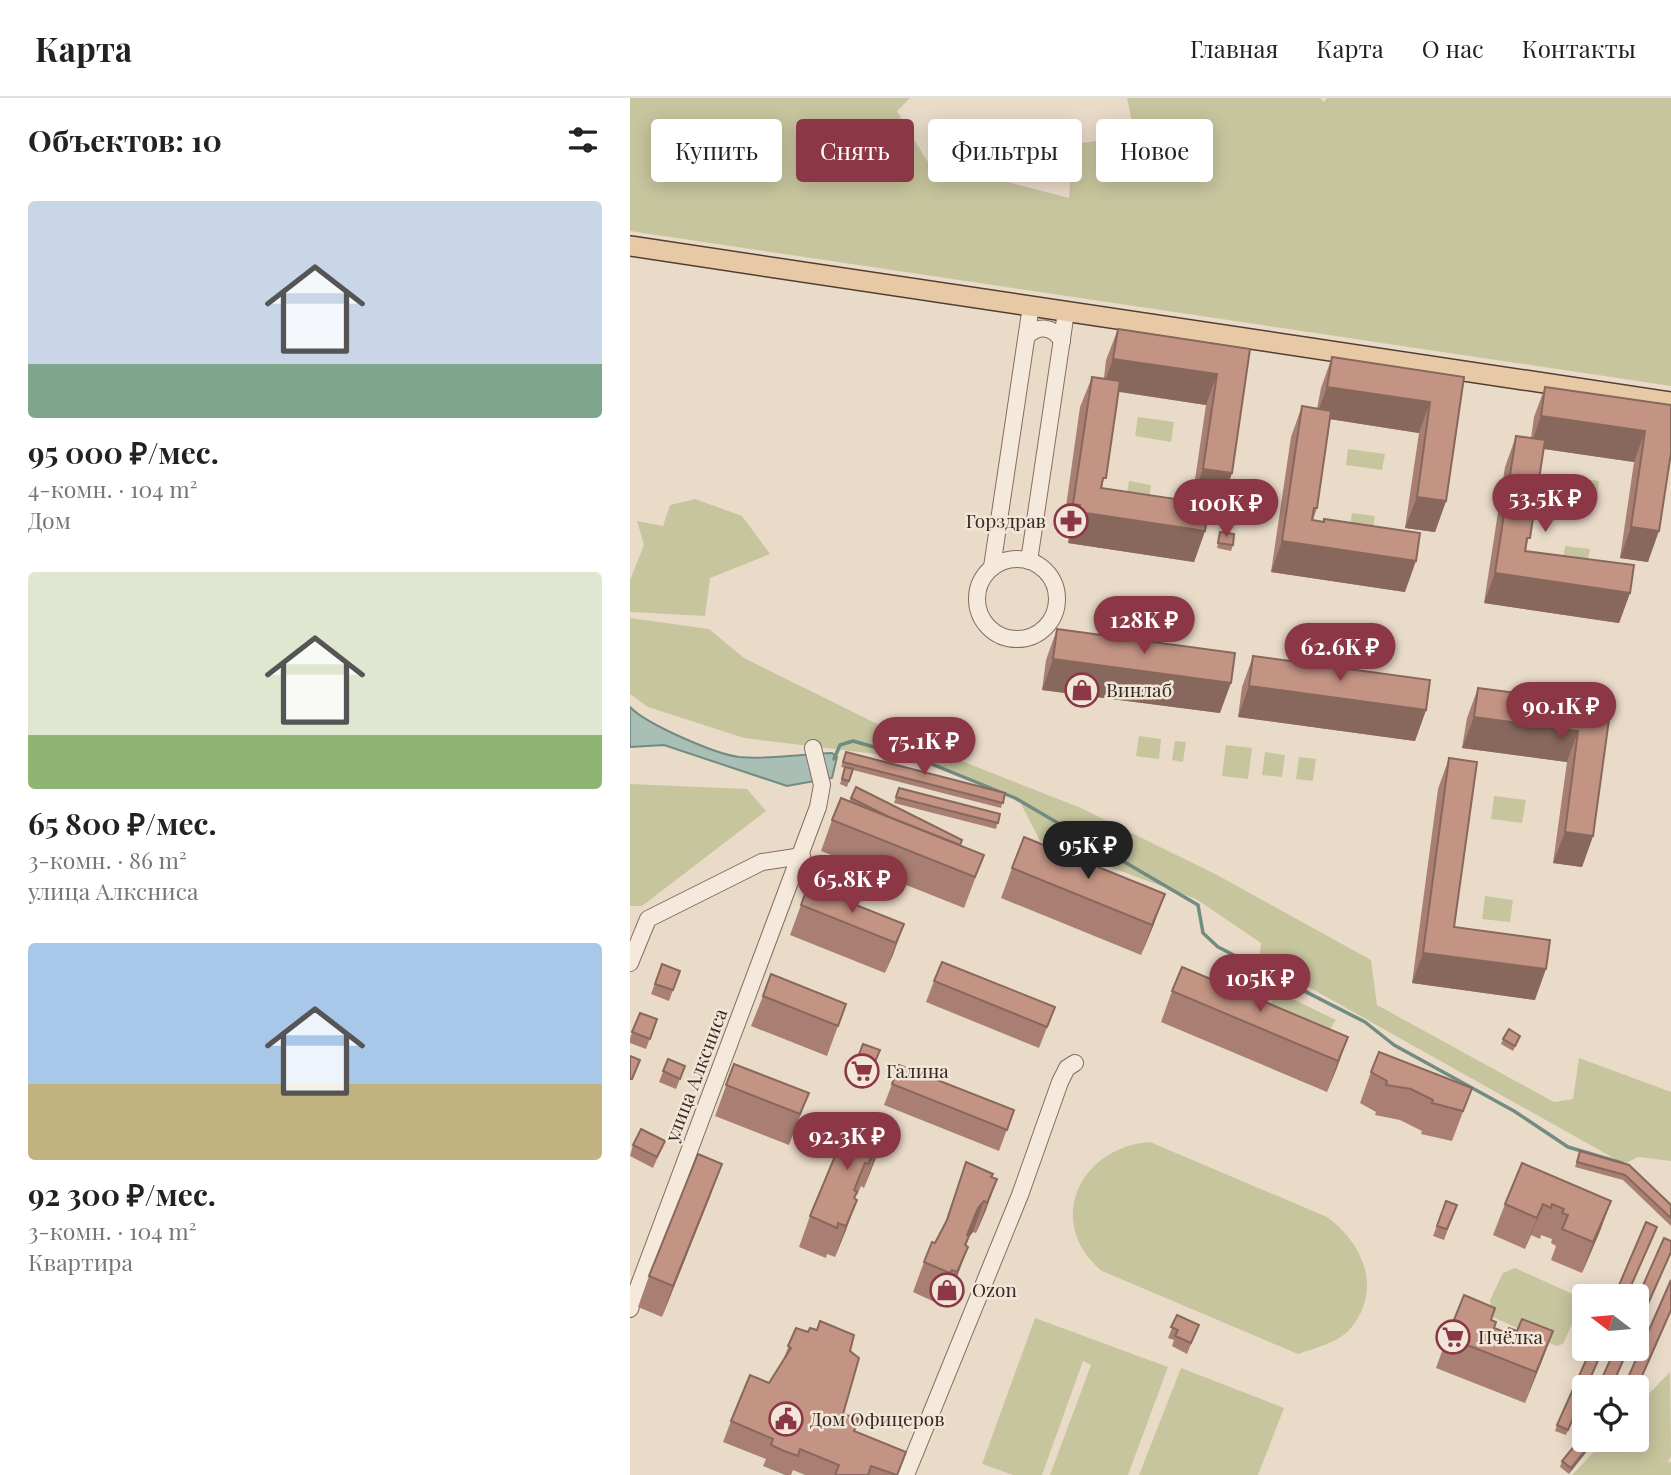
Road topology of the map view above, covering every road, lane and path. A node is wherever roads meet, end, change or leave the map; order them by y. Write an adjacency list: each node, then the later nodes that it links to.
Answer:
1 (630, 246): 2 (main road)
2 (1031, 306): 3 (main road); 4 (street)
3 (1066, 312): 5 (street); 6 (main road)
4 (1027, 336): 5 (street); 8 (street)
5 (1062, 341): 7 (street)
6 (1671, 402)
7 (1029, 561): 8 (street); 8 (street)
8 (992, 567)
9 (813, 748): 10 (street, улица Алксниса)
10 (802, 856): 11 (street); 13 (street, улица Алксниса)
11 (630, 963)
12 (1075, 1063): 14 (street)
13 (630, 1309)
14 (906, 1475)

